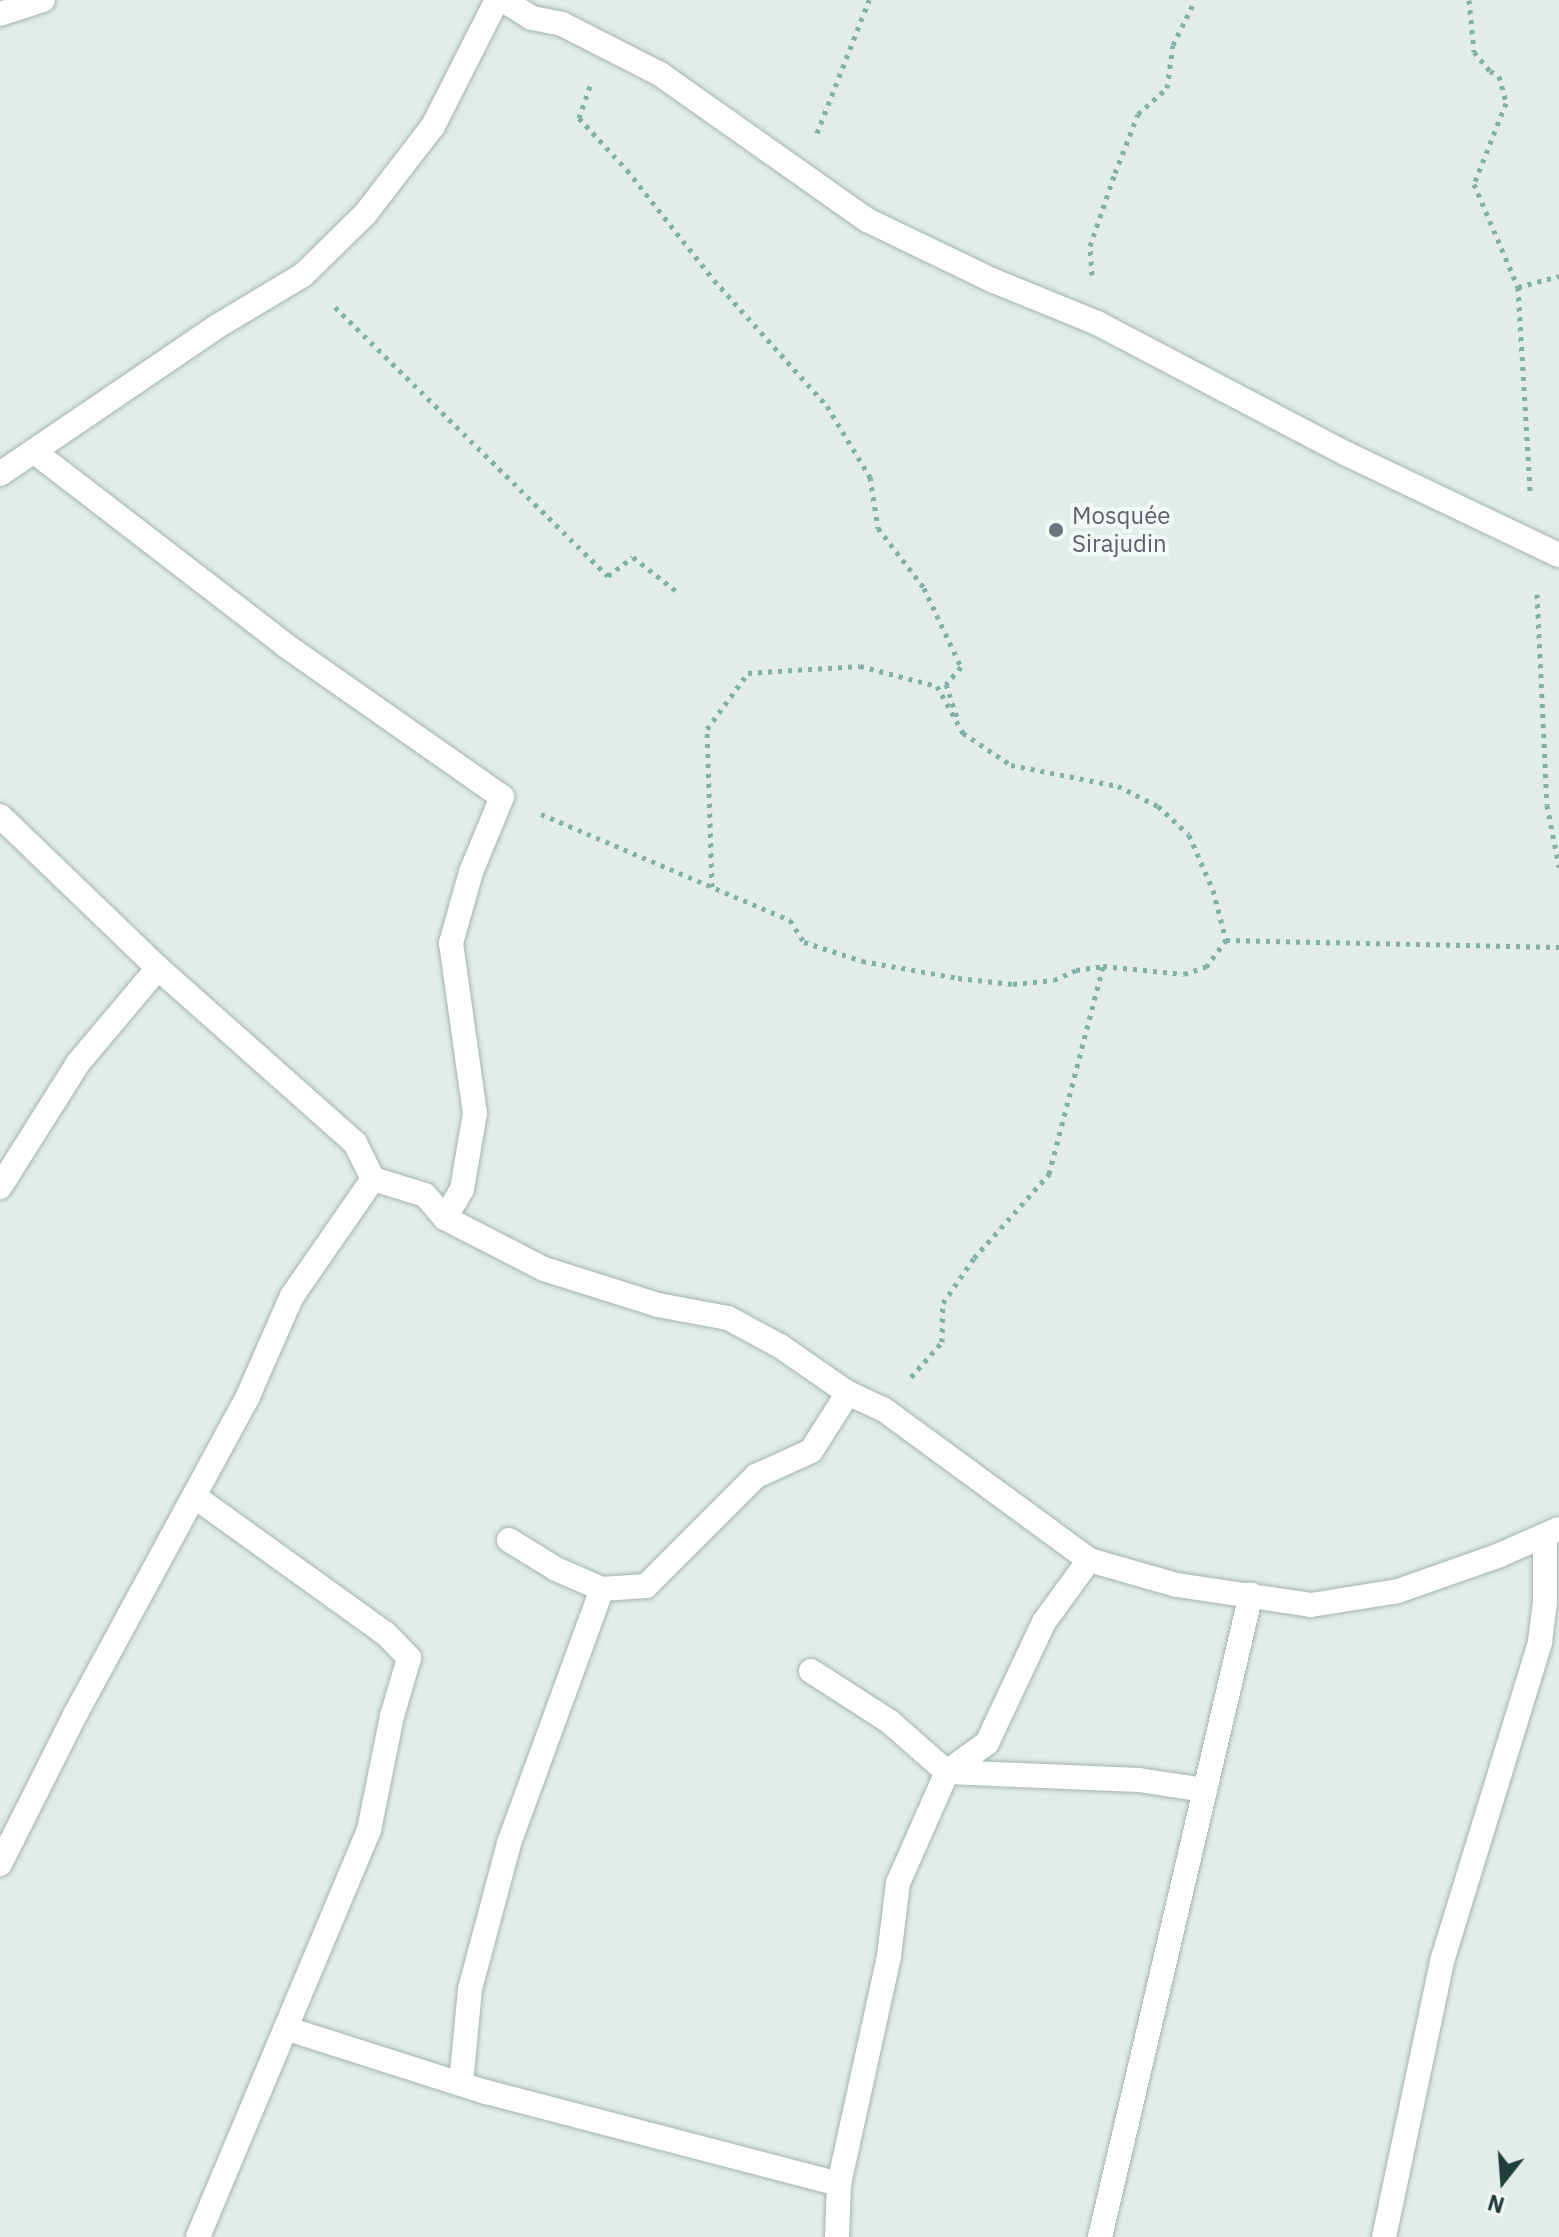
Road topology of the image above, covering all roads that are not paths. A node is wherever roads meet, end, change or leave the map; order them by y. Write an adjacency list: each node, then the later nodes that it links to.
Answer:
1 (43, 0): 3 (street)
2 (500, 0): 4 (street); 6 (street)
3 (0, 14)
4 (36, 453): 5 (street); 11 (street)
5 (0, 474)
6 (1559, 555)
7 (0, 816): 8 (street)
8 (158, 968): 9 (street); 10 (street)
9 (373, 1179): 11 (street); 13 (street)
10 (0, 1187)
11 (445, 1218): 12 (street)
12 (848, 1393): 16 (street); 17 (street)
13 (194, 1496): 22 (street); 23 (street)
14 (1552, 1533): 18 (street); 29 (street)
15 (509, 1540): 17 (street)
16 (1089, 1560): 18 (street); 20 (street)
17 (602, 1589): 24 (street)
18 (1251, 1594): 21 (street)
19 (811, 1671): 20 (street)
20 (947, 1772): 21 (street); 25 (street)
21 (1205, 1790): 28 (street)
22 (0, 1864)
23 (288, 2029): 24 (street); 26 (street)
24 (461, 2084): 25 (street)
25 (839, 2184): 27 (street)
26 (198, 2237)
27 (837, 2237)
28 (1100, 2237)
29 (1384, 2237)

